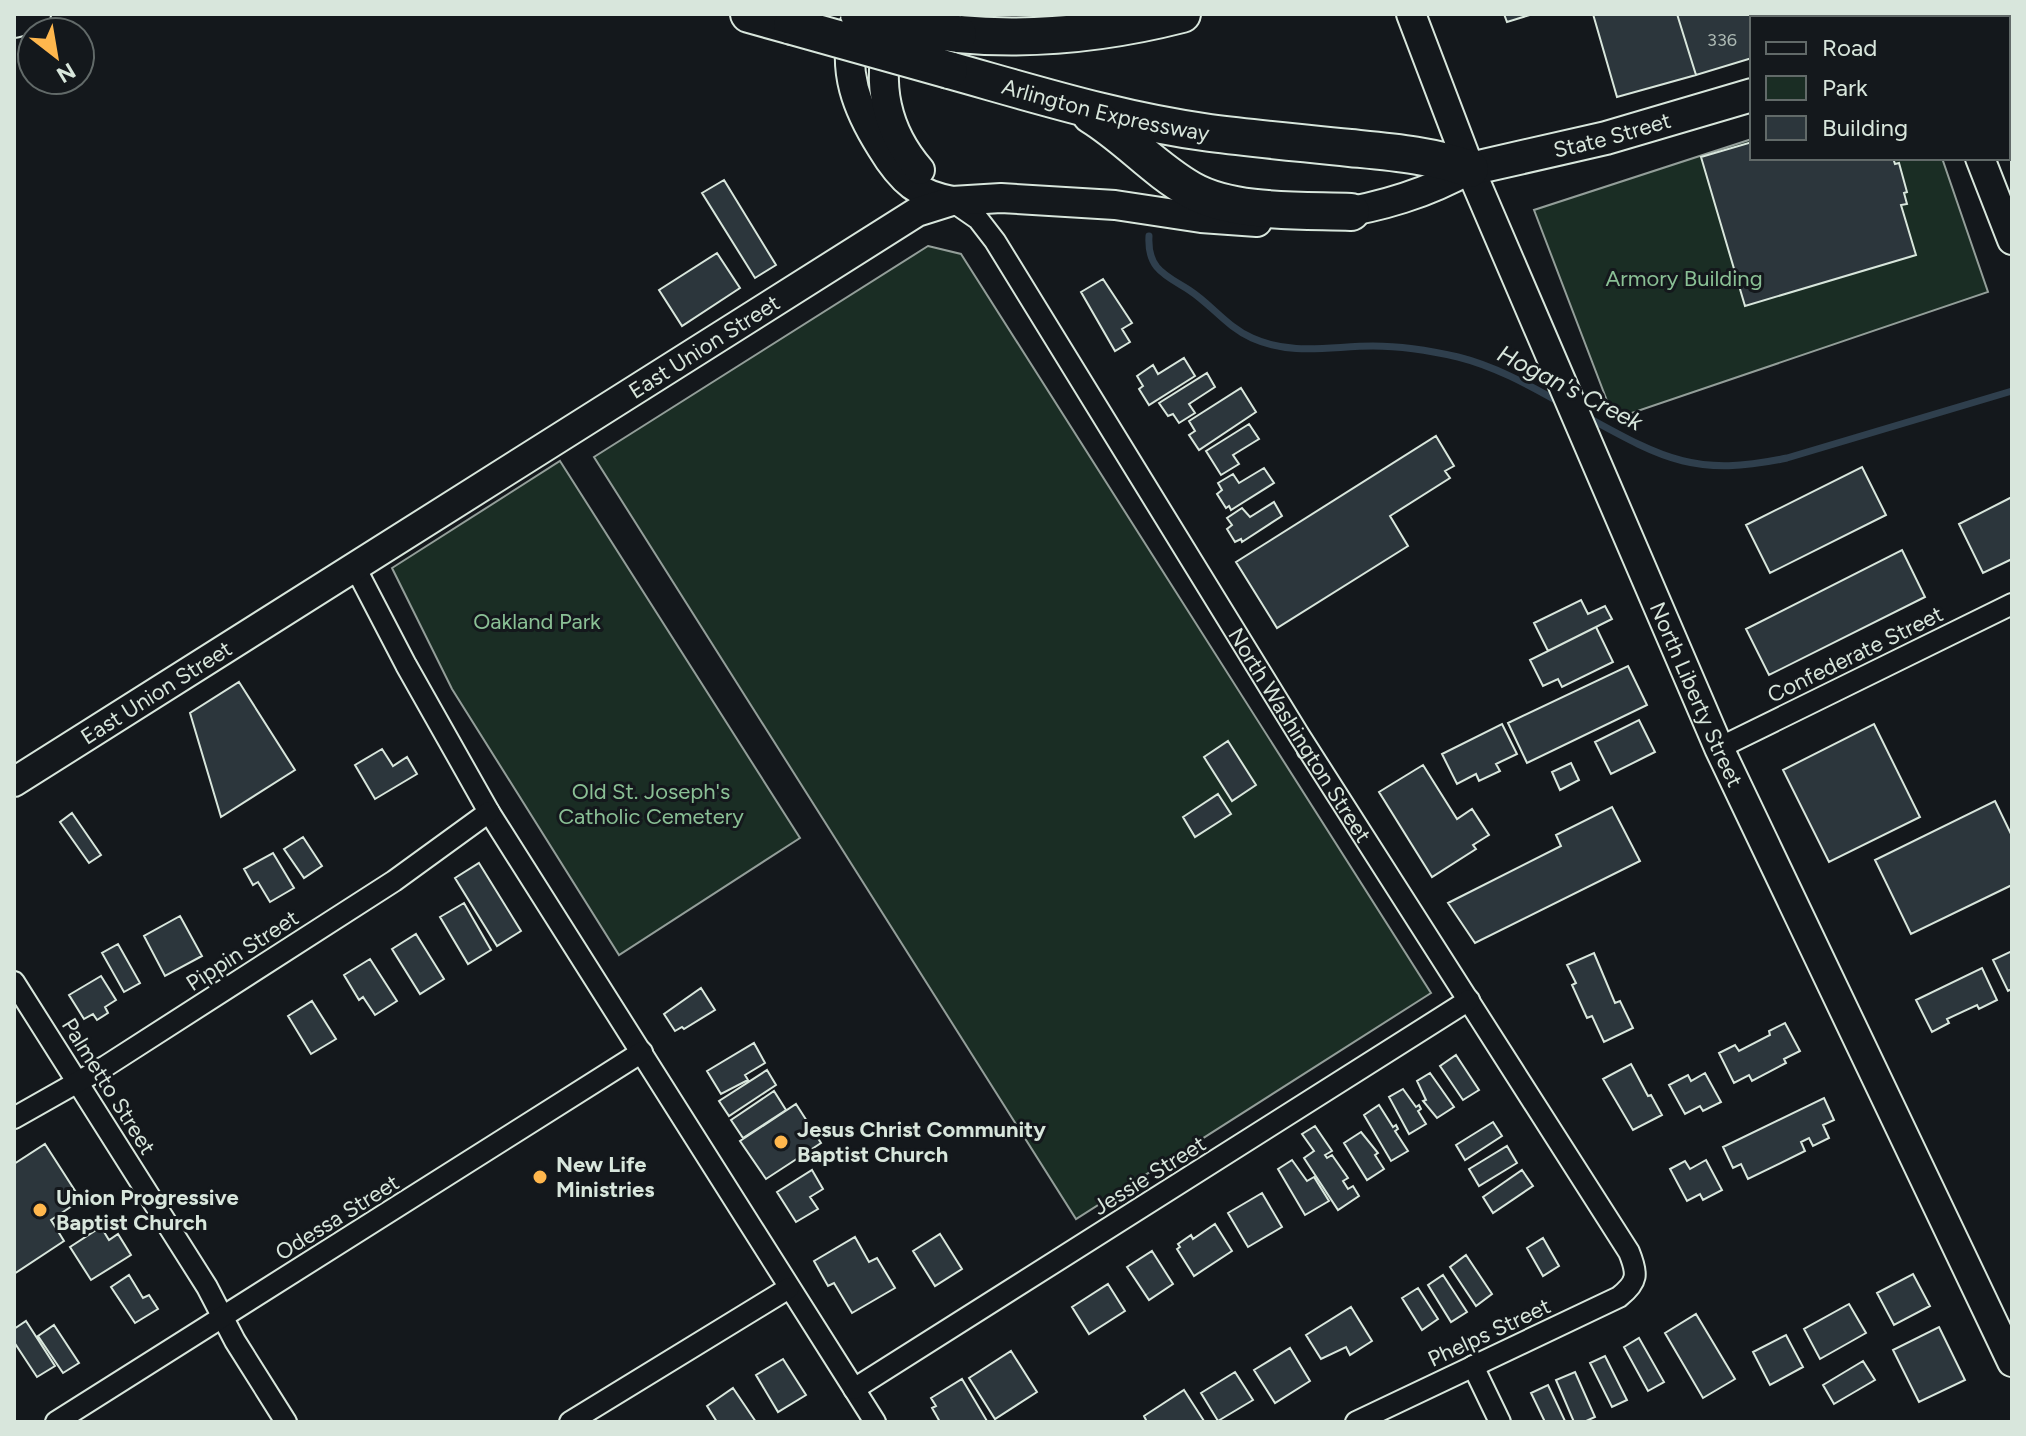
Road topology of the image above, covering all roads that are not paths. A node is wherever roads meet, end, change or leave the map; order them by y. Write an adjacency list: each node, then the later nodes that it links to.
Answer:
1 (32, 14): 7 (highway)
2 (749, 14): 9 (highway, Arlington Expressway, bridge)
3 (858, 14): 5 (highway, bridge); 12 (street, North Washington Street)
4 (897, 14): 12 (street, North Washington Street)
5 (1182, 14)
6 (1411, 14): 11 (street, North Liberty Street)
7 (14, 19)
8 (1750, 96): 11 (main road, State Street)
9 (1069, 103): 11 (highway, Arlington Expressway); 13 (highway)
10 (1981, 160): 14 (street)
11 (1470, 169): 13 (street, East Union Street); 17 (street, North Liberty Street)
12 (952, 201): 13 (street, East Union Street); 15 (street, East Union Street); 21 (street, North Washington Street)
13 (1351, 212)
14 (2012, 240)
15 (355, 567): 18 (street, East Union Street); 19 (street)
16 (2012, 604): 17 (street, Confederate Street)
17 (1719, 748): 28 (street, North Liberty Street)
18 (14, 782)
19 (489, 812): 22 (street); 23 (street, Pippin Street)
20 (14, 982): 23 (street, Palmetto Street)
21 (1469, 1000): 25 (street, North Washington Street); 30 (street, Jessie Street)
22 (642, 1052): 26 (street); 27 (street, Odessa Street)
23 (78, 1084): 24 (street, Pippin Street); 27 (street, Palmetto Street)
24 (14, 1118)
25 (1635, 1278): 29 (street, Phelps Street)
26 (789, 1288): 30 (street); 33 (street)
27 (223, 1317): 31 (street, Odessa Street); 32 (street, Palmetto Street)
28 (2012, 1362)
29 (1473, 1366): 35 (street, Phelps Street); 36 (street)
30 (854, 1389): 34 (street)
31 (56, 1422)
32 (286, 1422)
33 (570, 1422)
34 (875, 1422)
35 (1356, 1422)
36 (1500, 1422)

